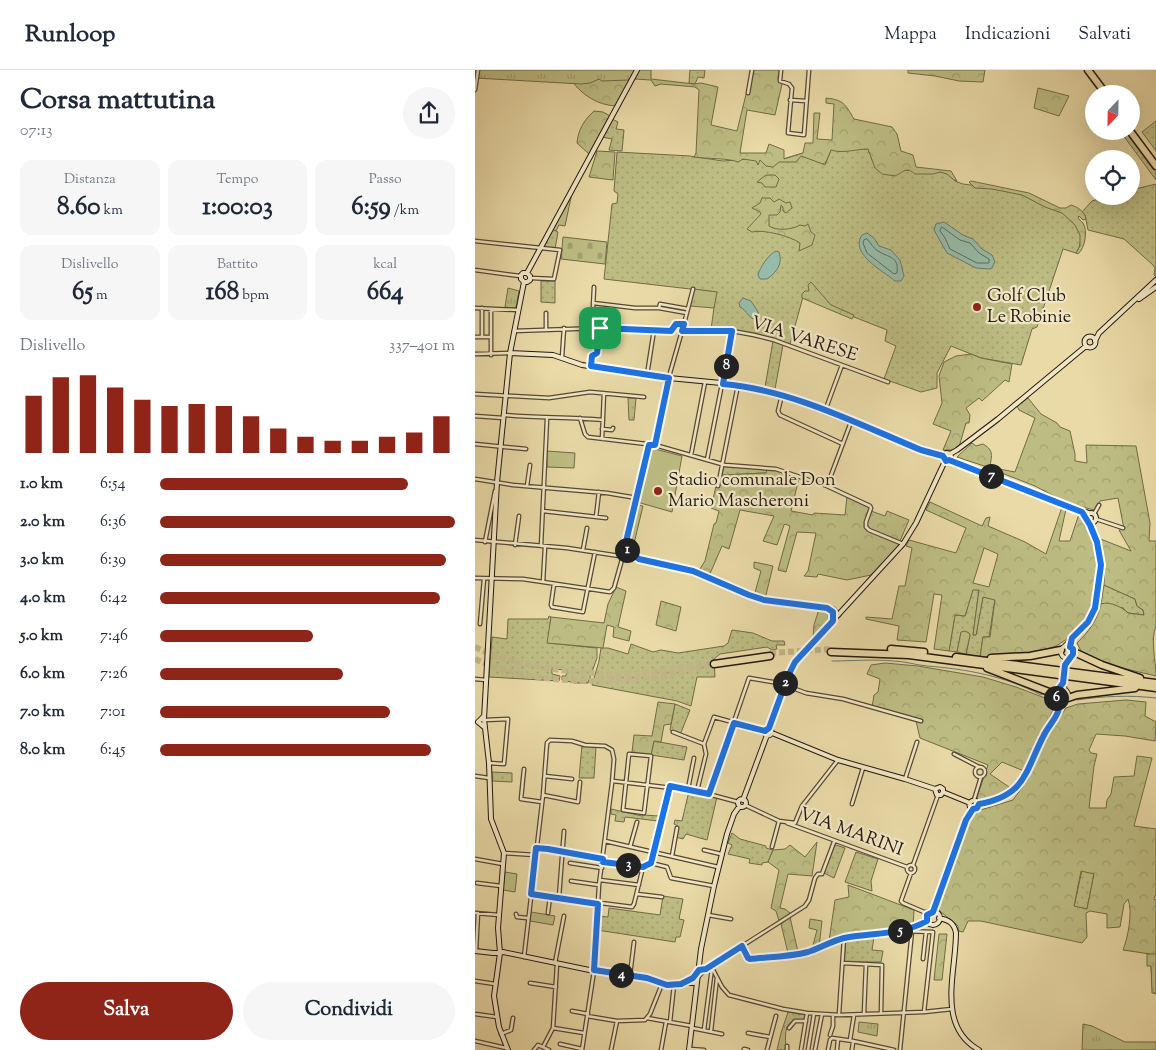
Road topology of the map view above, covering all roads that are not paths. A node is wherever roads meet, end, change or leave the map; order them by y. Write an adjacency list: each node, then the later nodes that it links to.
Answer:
1 (478, 70): 10 (street)
2 (637, 70): 19 (street)
3 (752, 70): 11 (street)
4 (781, 70): 12 (street)
5 (809, 70): 13 (street)
6 (1084, 70): 8 (highway)
7 (1088, 70): 9 (highway)
8 (1095, 85)
9 (1099, 85)
10 (475, 90)
11 (748, 93)
12 (790, 100): 13 (street); 13 (street)
13 (806, 101)
14 (1140, 139): 16 (highway)
15 (1137, 140): 17 (highway)
16 (1156, 159)
17 (1156, 166)
18 (475, 241): 19 (street)
19 (539, 249): 21 (street); 23 (street)
20 (475, 270): 22 (street)
21 (527, 273): 22 (street); 23 (street)
22 (521, 278): 23 (street); 33 (street)
23 (531, 278)
24 (1156, 280): 31 (street)
25 (594, 287): 28 (street)
26 (1156, 287): 31 (street)
27 (693, 289): 34 (street)
28 (593, 303): 34 (street); 38 (street)
29 (475, 308): 30 (street)
30 (482, 308): 32 (street); 47 (street)
31 (1127, 308): 45 (street)
32 (491, 309): 33 (street); 48 (street)
33 (518, 310): 42 (street)
34 (687, 311): 36 (street)
35 (546, 312): 40 (street)
36 (684, 324): 41 (street); 43 (street)
37 (564, 328): 38 (street); 40 (street); 55 (street)
38 (592, 328): 39 (street)
39 (600, 328): 41 (street); 56 (street)
40 (546, 329): 42 (street)
41 (654, 330): 58 (street)
42 (515, 331): 52 (street)
43 (682, 331): 44 (street, VIA VARESE); 59 (street)
44 (732, 331): 57 (street, VIA VARESE); 62 (street)
45 (1099, 334): 49 (street); 50 (street)
46 (475, 337): 47 (street)
47 (482, 337): 48 (street)
48 (491, 337): 54 (street)
49 (1091, 337): 50 (street); 51 (street)
50 (1095, 342): 51 (street)
51 (1086, 346): 85 (street)
52 (510, 352): 54 (street); 55 (street); 67 (street)
53 (475, 354): 54 (street)
54 (491, 355)
55 (562, 358): 56 (street)
56 (591, 366): 58 (street)
57 (842, 366): 61 (street, VIA VARESE); 69 (street)
58 (647, 375): 59 (street)
59 (669, 378): 60 (street); 82 (street)
60 (705, 382): 62 (street); 86 (street)
61 (888, 382)
62 (723, 384): 63 (street); 88 (street)
63 (738, 385): 66 (street); 89 (street)
64 (604, 393): 67 (street); 68 (street); 74 (street)
65 (475, 394): 67 (street)
66 (783, 394): 69 (street); 80 (street)
67 (507, 395): 71 (street)
68 (644, 397)
69 (825, 411): 75 (street)
70 (475, 416): 71 (street)
71 (504, 416): 73 (street); 83 (street)
72 (580, 418): 73 (street); 74 (street); 78 (street)
73 (547, 419): 96 (street)
74 (603, 420): 77 (street)
75 (851, 422): 80 (street); 87 (street)
76 (613, 428): 77 (street)
77 (602, 429): 78 (street)
78 (602, 439): 81 (street)
79 (475, 444): 83 (street)
80 (843, 444): 95 (street)
81 (649, 445): 82 (street); 98 (street)
82 (655, 445): 86 (street)
83 (501, 446): 84 (street); 92 (street)
84 (526, 449)
85 (950, 454): 87 (street); 87 (street)
86 (691, 455): 88 (street)
87 (946, 459): 102 (street); 113 (street)
88 (707, 460): 89 (street)
89 (723, 464): 94 (street); 95 (street)
90 (530, 465): 93 (street)
91 (475, 479): 92 (street)
92 (497, 482): 93 (street); 99 (street)
93 (527, 486): 96 (street)
94 (718, 486)
95 (827, 486): 113 (street)
96 (543, 488): 97 (street); 101 (street)
97 (599, 492): 98 (street); 104 (street)
98 (637, 498): 115 (street)
99 (495, 500): 110 (street); 111 (street)
100 (1099, 505): 102 (street)
101 (542, 510): 104 (street); 114 (street)
102 (1090, 515): 106 (street); 106 (street)
103 (519, 516): 112 (street)
104 (596, 517): 105 (street)
105 (606, 518)
106 (1093, 521): 108 (street); 135 (street)
107 (587, 528): 117 (street)
108 (1123, 528)
109 (475, 540): 110 (street)
110 (485, 542): 111 (street)
111 (495, 543): 112 (street); 125 (street)
112 (515, 544): 114 (street)
113 (903, 544): 130 (street)
114 (541, 546): 116 (street)
115 (625, 546): 119 (street); 120 (street)
116 (545, 547): 117 (street); 127 (street)
117 (583, 550): 118 (street)
118 (595, 552): 121 (street); 129 (street)
119 (625, 552): 120 (street); 121 (street); 122 (street)
120 (629, 552): 122 (street); 123 (street)
121 (618, 555): 122 (street)
122 (625, 556): 123 (street); 129 (street)
123 (639, 559): 131 (street)
124 (475, 578): 126 (street)
125 (492, 578): 126 (street); 127 (street); 146 (street)
126 (484, 579): 134 (street)
127 (543, 582): 128 (street)
128 (554, 584): 129 (street); 129 (street)
129 (588, 589)
130 (845, 608): 131 (street); 132 (street)
131 (833, 610): 132 (street); 133 (street)
132 (839, 614): 133 (street)
133 (833, 621): 149 (street)
134 (480, 624)
135 (1072, 638): 136 (street); 137 (street)
136 (1063, 648): 137 (street); 140 (street); 142 (highway)
137 (1072, 649): 141 (street); 148 (highway)
138 (832, 650): 142 (highway)
139 (770, 654): 143 (highway)
140 (1063, 658): 141 (street); 144 (street)
141 (1069, 659): 144 (street)
142 (977, 661): 148 (highway); 152 (highway)
143 (714, 662)
144 (1065, 667): 147 (street, bridge)
145 (475, 678): 146 (street)
146 (487, 680): 155 (street)
147 (1063, 682): 150 (street); 151 (street)
148 (1154, 685): 153 (highway)
149 (785, 686): 156 (street); 157 (street); 159 (street)
150 (1059, 689): 151 (street); 152 (street)
151 (1065, 690): 153 (street)
152 (1056, 698): 153 (street); 154 (street)
153 (1066, 700): 154 (street)
154 (1058, 711): 192 (street)
155 (483, 721): 165 (street); 165 (street)
156 (921, 721)
157 (734, 723): 159 (street); 161 (street); 185 (street)
158 (673, 732): 161 (street)
159 (768, 733): 164 (street); 187 (street)
160 (917, 742): 174 (street)
161 (704, 744): 182 (street)
162 (954, 754): 166 (street)
163 (694, 758): 180 (street)
164 (838, 760): 167 (street); 197 (street)
165 (489, 763): 172 (street)
166 (979, 767): 171 (street); 171 (street)
167 (863, 768): 174 (street); 191 (street)
168 (524, 769): 189 (street)
169 (475, 776): 172 (street)
170 (545, 776): 173 (street); 175 (street); 184 (street)
171 (981, 776): 188 (street)
172 (489, 778): 208 (street)
173 (572, 779)
174 (905, 779): 181 (street)
175 (613, 781): 177 (street); 200 (street)
176 (580, 782): 184 (street)
177 (626, 782): 178 (street); 178 (street); 178 (street)
178 (647, 784): 179 (street)
179 (670, 786): 180 (street); 207 (street)
180 (687, 789): 182 (street)
181 (935, 789): 183 (street); 186 (street)
182 (697, 791): 185 (street)
183 (943, 792): 186 (street); 188 (street)
184 (543, 794): 189 (street)
185 (709, 794): 190 (street)
186 (938, 795): 217 (street)
187 (743, 800): 190 (street); 193 (street)
188 (972, 801): 192 (street); 194 (street)
189 (542, 802): 204 (street)
190 (739, 804): 193 (street); 209 (street)
191 (852, 804)
192 (979, 804): 194 (street)
193 (745, 805): 195 (street, VIA MARINI)
194 (973, 809): 236 (street)
195 (779, 821): 197 (street, VIA MARINI); 203 (street)
196 (637, 822): 202 (street)
197 (785, 823): 201 (street, VIA MARINI)
198 (677, 828): 211 (street)
199 (564, 831): 206 (street)
200 (605, 841): 202 (street); 213 (street)
201 (834, 842): 220 (street, VIA MARINI); 252 (street)
202 (630, 847): 207 (street)
203 (771, 847)
204 (536, 848): 206 (street); 210 (street)
205 (704, 850): 209 (street)
206 (562, 852): 213 (street); 233 (street)
207 (653, 852): 211 (street); 215 (street)
208 (504, 853): 210 (street); 216 (street)
209 (721, 854): 218 (street)
210 (535, 855): 230 (street)
211 (671, 856): 218 (street)
212 (475, 859): 216 (street)
213 (603, 860): 219 (street); 221 (street)
214 (570, 863): 221 (street)
215 (651, 863): 219 (street); 229 (street)
216 (503, 864): 227 (street)
217 (913, 865): 220 (street); 222 (street)
218 (718, 866): 229 (street)
219 (643, 867): 226 (street)
220 (907, 867): 222 (street)
221 (602, 868): 224 (street)
222 (911, 873): 236 (street)
223 (571, 880): 228 (street)
224 (600, 880): 226 (street); 228 (street)
225 (477, 883): 227 (street)
226 (639, 885): 231 (street)
227 (501, 886): 240 (street)
228 (599, 886): 235 (street)
229 (714, 886): 241 (street)
230 (531, 894): 232 (street); 243 (street)
231 (637, 894): 234 (street); 235 (street)
232 (550, 896): 233 (street); 238 (street)
233 (559, 897): 235 (street)
234 (662, 897)
235 (598, 904): 262 (street)
236 (931, 912): 244 (street); 246 (street)
237 (477, 913): 240 (street); 253 (street)
238 (548, 913)
239 (516, 914): 243 (street)
240 (499, 915): 254 (street)
241 (708, 915): 245 (street); 259 (street)
242 (564, 916): 257 (street)
243 (528, 918): 255 (street)
244 (939, 918): 246 (street); 274 (street)
245 (731, 920)
246 (927, 921): 247 (street)
247 (901, 931): 248 (street); 250 (street)
248 (912, 931): 249 (street); 279 (street)
249 (926, 932): 256 (street); 276 (street)
250 (844, 938): 252 (street); 258 (street)
251 (635, 942): 264 (street)
252 (742, 946): 261 (street)
253 (475, 951): 254 (street)
254 (500, 953): 255 (street); 269 (street)
255 (524, 957): 257 (street)
256 (923, 959)
257 (556, 963): 262 (street); 273 (street)
258 (843, 963): 260 (street); 284 (street)
259 (699, 964): 263 (street); 265 (street)
260 (865, 964): 278 (street); 286 (street)
261 (711, 967): 263 (street); 266 (street); 298 (street)
262 (594, 970): 264 (street); 287 (street)
263 (704, 970): 265 (street); 265 (street)
264 (630, 976): 270 (street)
265 (697, 977): 271 (street); 271 (street); 295 (street)
266 (718, 978): 277 (street); 299 (street)
267 (475, 981): 269 (street)
268 (530, 983): 273 (street)
269 (495, 984): 288 (street)
270 (661, 984): 272 (street); 291 (street)
271 (681, 984): 272 (street)
272 (674, 985): 294 (street)
273 (556, 987): 296 (street)
274 (951, 1009): 276 (street); 330 (street)
275 (572, 1011): 287 (street)
276 (924, 1012): 279 (street)
277 (807, 1013): 281 (street); 293 (street)
278 (881, 1013): 279 (street); 286 (street)
279 (903, 1013): 329 (street)
280 (475, 1014): 288 (street)
281 (814, 1014): 282 (street); 323 (street)
282 (822, 1014): 283 (street); 324 (street)
283 (833, 1014): 284 (street); 304 (street)
284 (839, 1014): 285 (street)
285 (854, 1014): 286 (street); 307 (street)
286 (864, 1014)
287 (588, 1015): 292 (street); 300 (street)
288 (497, 1016): 302 (street)
289 (776, 1016): 305 (street)
290 (513, 1018): 302 (street)
291 (647, 1018): 292 (street); 294 (street)
292 (617, 1021): 317 (street)
293 (806, 1021): 297 (street); 322 (street)
294 (668, 1022): 295 (street); 318 (street)
295 (692, 1027): 298 (street); 312 (street)
296 (553, 1028): 300 (street); 310 (street)
297 (789, 1028)
298 (704, 1030): 299 (street)
299 (711, 1032): 303 (street)
300 (584, 1033): 316 (street)
301 (748, 1033): 305 (street)
302 (501, 1034): 311 (street)
303 (722, 1034)
304 (830, 1036)
305 (770, 1037): 321 (street)
306 (838, 1039): 307 (street); 325 (street); 326 (street)
307 (852, 1041): 327 (street); 328 (street)
308 (475, 1042): 311 (street)
309 (560, 1044): 316 (street)
310 (543, 1047): 314 (street); 315 (street)
311 (507, 1049)
312 (690, 1049): 319 (street)
313 (744, 1049): 320 (street)
314 (534, 1050)
315 (549, 1050)
316 (582, 1050)
317 (611, 1050)
318 (661, 1050)
319 (704, 1050)
320 (748, 1050)
321 (767, 1050)
322 (801, 1050)
323 (808, 1050)
324 (815, 1050)
325 (828, 1050)
326 (837, 1050)
327 (852, 1050)
328 (894, 1050)
329 (900, 1050)
330 (979, 1050)

